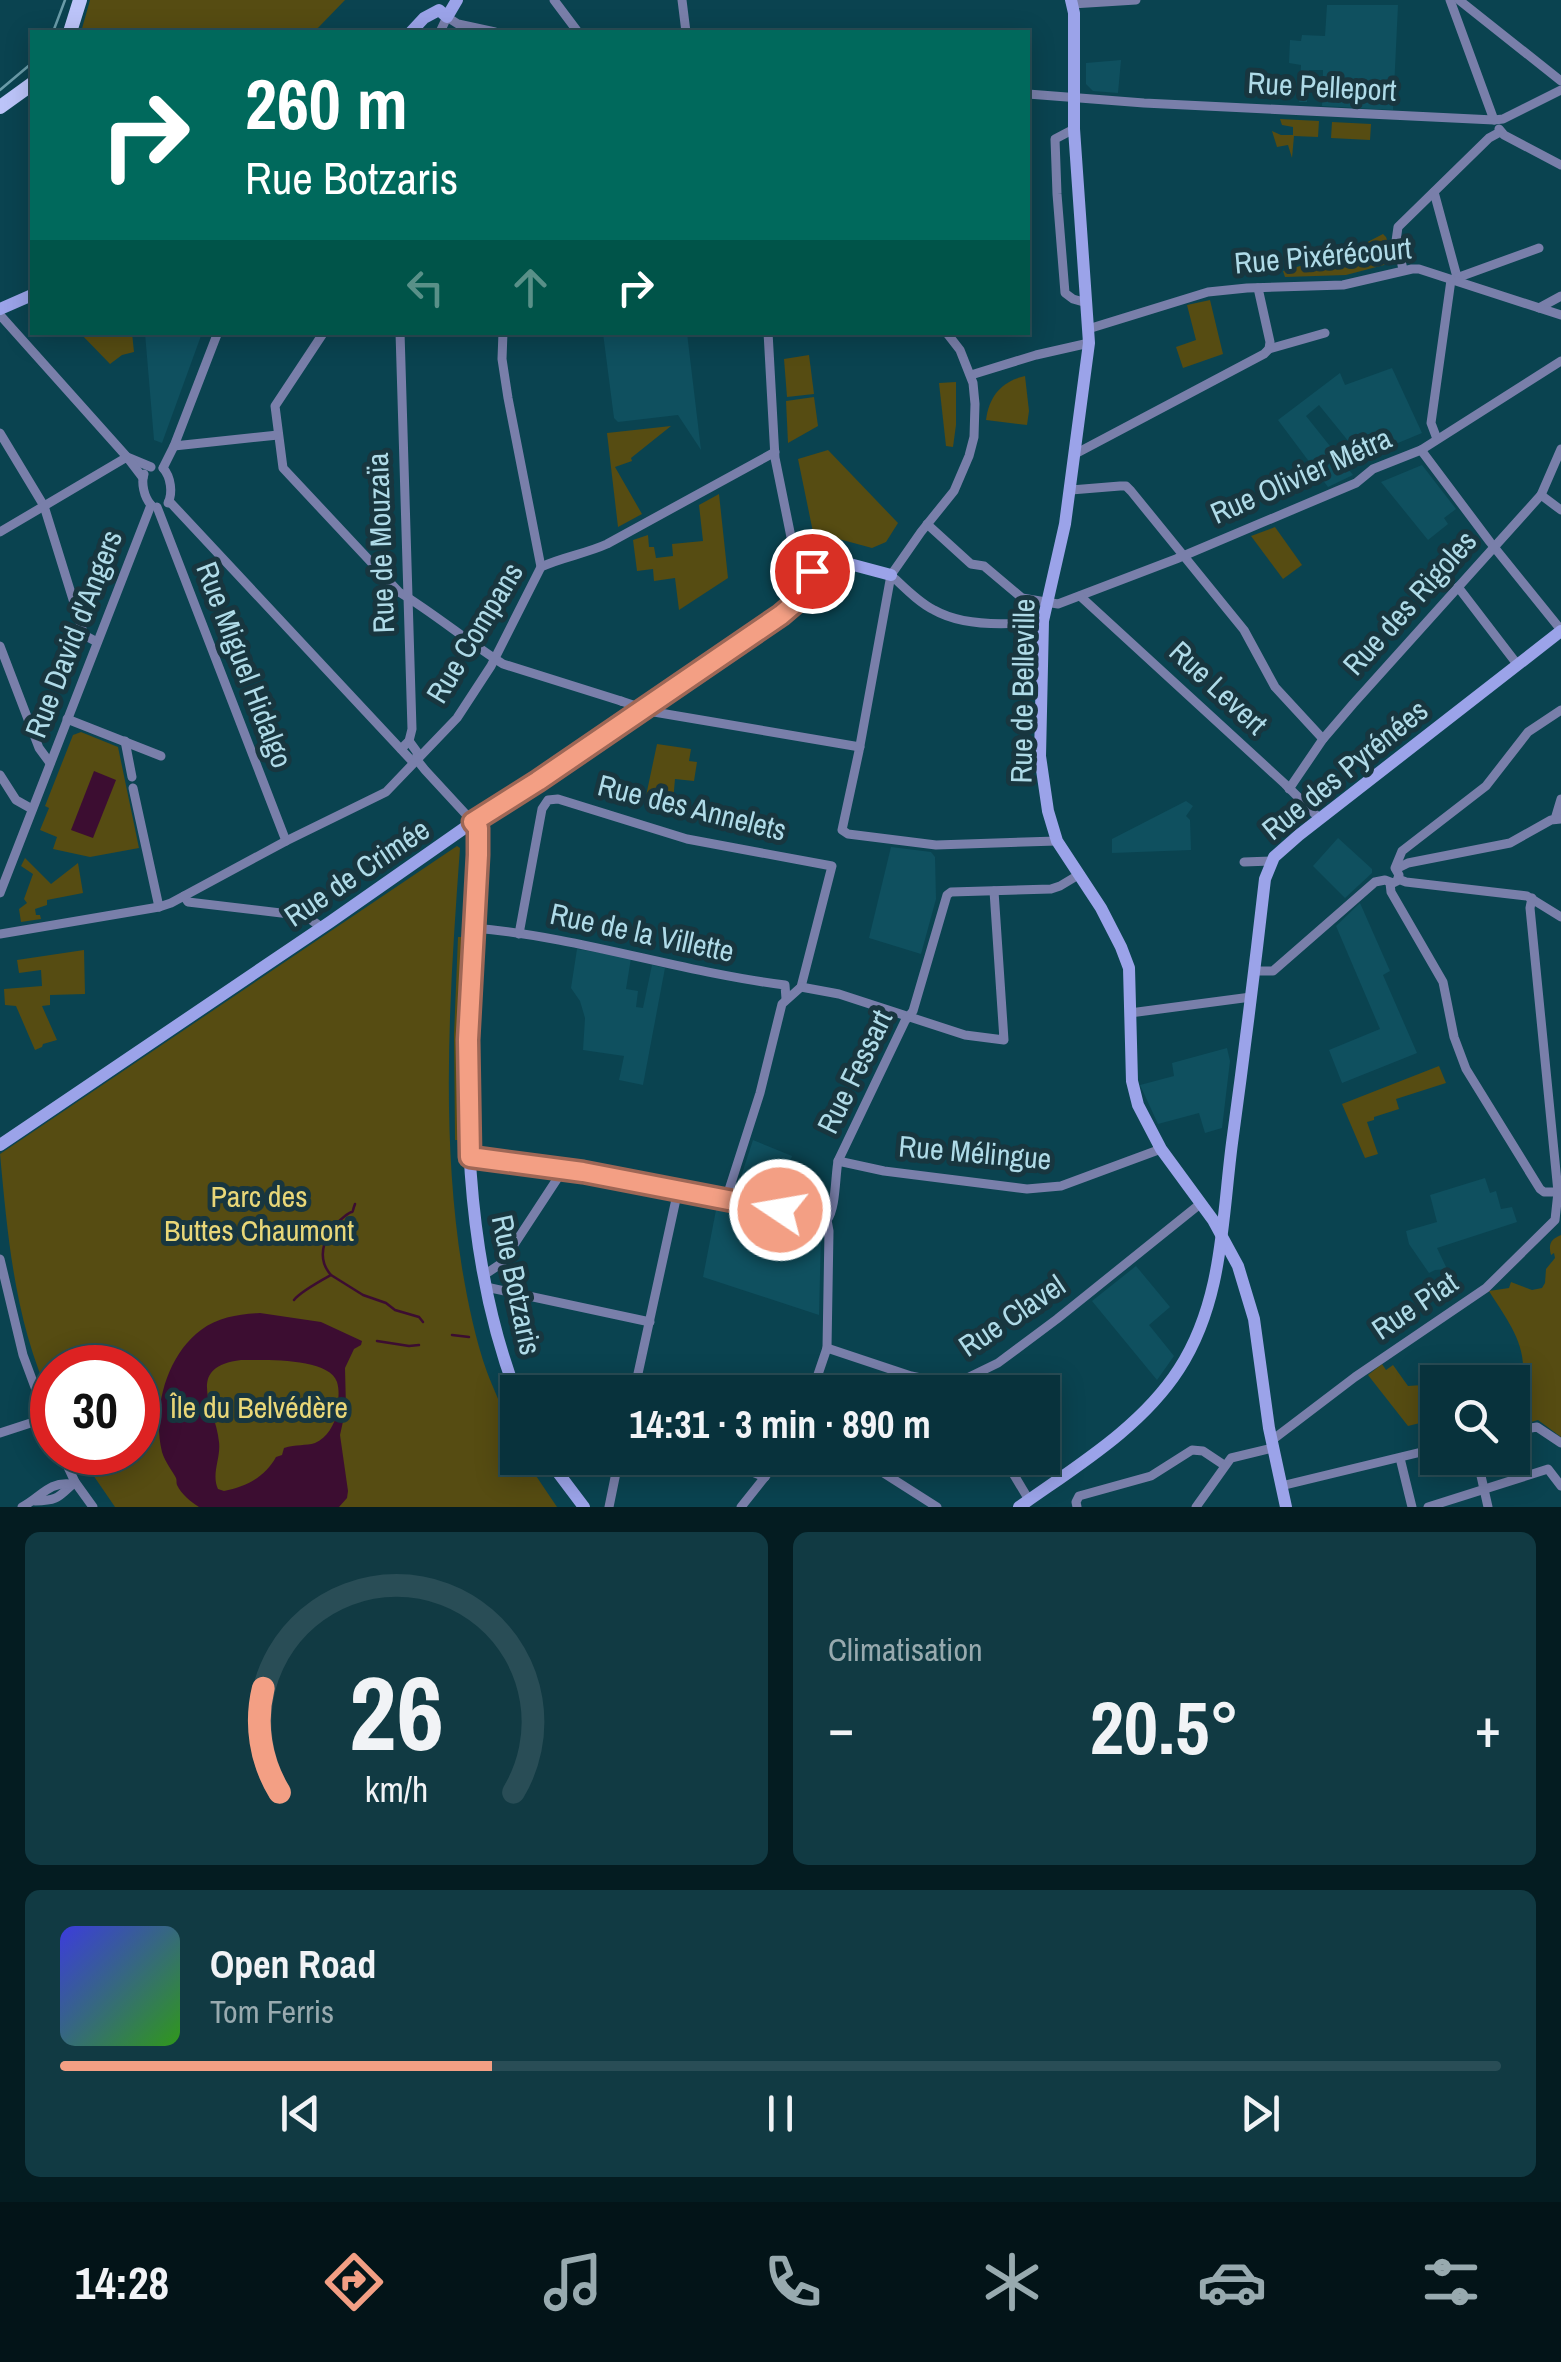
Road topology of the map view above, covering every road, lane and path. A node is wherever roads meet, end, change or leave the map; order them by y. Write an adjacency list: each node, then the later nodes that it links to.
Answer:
1 (80, 0): 10 (main road)
2 (457, 0): 9 (main road)
3 (554, 0): 14 (street)
4 (682, 0): 15 (street)
5 (1136, 0): 8 (street)
6 (1450, 0): 22 (street)
7 (1459, 0): 16 (street)
8 (1072, 2): 20 (main road, Rue de Belleville)
9 (439, 6): 11 (main road); 12 (main road); 13 (street)
10 (71, 30)
11 (406, 30)
12 (413, 30)
13 (485, 30)
14 (576, 30)
15 (686, 30)
16 (1561, 80)
17 (30, 85): 21 (main road)
18 (1561, 90): 22 (street, Rue Pelleport)
19 (1030, 94): 20 (street, Rue Pelleport)
20 (1073, 97): 22 (street, Rue Pelleport); 23 (main road, Rue de Belleville)
21 (0, 107)
22 (1492, 120): 24 (street); 25 (street)
23 (1074, 129): 36 (main road, Rue de Belleville); 36 (street, Rue de Belleville)
24 (1500, 132): 25 (street); 26 (street)
25 (1489, 138): 27 (street)
26 (1561, 165)
27 (1434, 192): 29 (street); 30 (street)
28 (1540, 248): 30 (street)
29 (1403, 270): 30 (street, Rue Pixérécourt); 31 (street, Rue Pixérécourt)
30 (1454, 278): 37 (street, Rue Pixérécourt); 53 (street)
31 (1258, 288): 47 (street, Rue Pixérécourt); 48 (street)
32 (30, 292): 35 (main road)
33 (30, 292): 38 (main road)
34 (1561, 296): 37 (street)
35 (0, 301)
36 (1087, 303): 47 (main road, Rue de Belleville)
37 (1539, 308): 39 (street, Rue Pixérécourt)
38 (0, 312): 59 (street)
39 (1561, 315)
40 (1325, 333): 48 (street)
41 (217, 335): 54 (street)
42 (322, 335): 52 (street)
43 (400, 335): 78 (street, Rue de Mouzaïa)
44 (502, 335): 74 (street)
45 (768, 335): 57 (street)
46 (948, 335): 50 (street)
47 (1089, 336): 50 (street); 58 (main road, Rue de Belleville)
48 (1269, 350): 58 (street)
49 (1561, 361): 53 (street, Rue Olivier Métra)
50 (971, 375): 69 (street)
51 (0, 432): 66 (street)
52 (278, 435): 54 (street); 78 (street)
53 (1437, 439): 56 (street, Rue Olivier Métra)
54 (174, 446): 61 (street)
55 (1561, 449): 64 (street, Rue des Rigoles)
56 (1421, 450): 71 (street); 73 (street, Rue Olivier Métra)
57 (774, 452): 72 (street); 74 (street, Rue Compans)
58 (1075, 454): 63 (main road, Rue de Belleville)
59 (127, 457): 60 (street); 62 (street); 66 (street)
60 (151, 467): 61 (street); 62 (street)
61 (163, 468): 65 (street)
62 (142, 478): 67 (street)
63 (1071, 490): 73 (street); 79 (main road, Rue de Belleville)
64 (1541, 495): 68 (street); 71 (street, Rue des Rigoles)
65 (169, 501): 67 (street); 90 (street)
66 (44, 506): 70 (street); 82 (street)
67 (154, 506): 82 (street, Rue David d'Angers); 102 (street, Rue Miguel Hidalgo)
68 (1561, 510)
69 (927, 524): 75 (street); 79 (street)
70 (0, 532)
71 (1494, 546): 76 (street, Rue des Rigoles); 81 (street)
72 (816, 555): 75 (main road); 101 (main road, Rue de Crimée)
73 (1185, 555): 77 (street, Rue Olivier Métra); 88 (street)
74 (540, 567): 84 (street, Rue Compans)
75 (891, 575): 80 (street); 91 (street)
76 (1458, 587): 85 (street); 88 (street, Rue des Rigoles)
77 (1080, 596): 79 (street, Rue Olivier Métra); 96 (street, Rue Levert)
78 (408, 598): 84 (street); 90 (street, Rue de Mouzaïa)
79 (1047, 603): 80 (main road, Rue de Belleville)
80 (1044, 621): 103 (main road, Rue de Belleville)
81 (1561, 630): 85 (main road, Rue des Pyrénées)
82 (97, 642): 87 (street, Rue David d'Angers)
83 (0, 646): 94 (street)
84 (495, 659): 91 (street, bridge); 93 (street, Rue Compans)
85 (1517, 664): 99 (main road, Rue des Pyrénées)
86 (1561, 710): 107 (street)
87 (68, 719): 89 (street); 94 (street, Rue David d'Angers)
88 (1324, 739): 96 (street, Rue des Rigoles)
89 (125, 741): 92 (street); 112 (street)
90 (405, 745): 93 (street)
91 (860, 747): 103 (street)
92 (162, 756)
93 (417, 760): 101 (street); 102 (street, Rue Compans)
94 (50, 762): 98 (street, Rue David d'Angers)
95 (0, 775): 98 (street)
96 (1290, 789): 99 (street, Rue Levert)
97 (1561, 799): 100 (street)
98 (32, 809): 109 (street, Rue David d'Angers)
99 (1320, 819): 105 (main road, Rue des Pyrénées)
100 (1558, 819): 107 (street)
101 (473, 822): 114 (main road, Rue de Crimée); 115 (main road, Rue Botzaris)
102 (286, 840): 110 (street, Rue Compans)
103 (1057, 841): 106 (main road, Rue de Belleville)
104 (1244, 862): 105 (street)
105 (1270, 862): 118 (main road, Rue des Pyrénées)
106 (1080, 874): 108 (street); 122 (main road, Rue de Belleville)
107 (1393, 876): 111 (street); 118 (street); 130 (street)
108 (994, 891): 123 (street, Rue Fessart); 123 (street)
109 (0, 892)
110 (184, 896): 112 (street, Rue Compans); 114 (street)
111 (1532, 898): 113 (street); 130 (street)
112 (160, 907): 116 (street, Rue Compans)
113 (1561, 917)
114 (321, 928): 124 (main road, Rue de Crimée)
115 (474, 928): 117 (street, Rue de la Villette); 126 (main road, Rue Botzaris)
116 (0, 934)
117 (519, 934): 119 (street, Rue des Annelets); 121 (street, Rue de la Villette)
118 (1254, 971): 120 (main road, Rue des Pyrénées)
119 (801, 987): 121 (street); 123 (street)
120 (1251, 997): 122 (street); 134 (main road, Rue des Pyrénées)
121 (786, 999): 131 (street)
122 (1130, 1013): 125 (main road, Rue de Belleville)
123 (908, 1016): 127 (street, Rue Fessart)
124 (0, 1145)
125 (1161, 1148): 127 (street, Rue Mélingue); 132 (main road, Rue de Belleville)
126 (470, 1157): 128 (street); 136 (main road, Rue Botzaris)
127 (838, 1162): 133 (street, Rue Fessart)
128 (563, 1170): 129 (street); 136 (street)
129 (678, 1190): 131 (street); 137 (street)
130 (1558, 1192): 147 (street, Rue Piat)
131 (726, 1199): 133 (street)
132 (1200, 1204): 134 (main road, Rue de Belleville); 138 (street, Rue Clavel)
133 (827, 1220): 138 (street, Rue Fessart)
134 (1222, 1238): 147 (main road, Rue de Belleville); 164 (main road, Rue des Pyrénées)
135 (0, 1259): 139 (street)
136 (485, 1281): 137 (street); 140 (main road, Rue Botzaris)
137 (650, 1322): 141 (street)
138 (827, 1348): 142 (street, Rue Fessart)
139 (30, 1372)
140 (509, 1375)
141 (638, 1375)
142 (818, 1375)
143 (30, 1423): 145 (street)
144 (1530, 1426): 146 (street)
145 (0, 1433)
146 (1561, 1443)
147 (1272, 1444): 150 (street); 160 (main road, Rue de Belleville)
148 (1420, 1453): 149 (street)
149 (1400, 1458): 160 (street); 174 (street)
150 (1224, 1466): 171 (street); 172 (street)
151 (70, 1475): 159 (street)
152 (560, 1475): 167 (main road)
153 (616, 1475): 168 (street)
154 (759, 1475): 158 (street)
155 (886, 1475): 170 (street)
156 (1013, 1475): 164 (street)
157 (1481, 1475): 162 (street)
158 (764, 1477): 169 (street)
159 (73, 1483): 163 (street); 166 (street)
160 (1282, 1486): 173 (main road, Rue de Belleville)
161 (1561, 1486): 162 (street)
162 (1484, 1490): 175 (street); 176 (street)
163 (35, 1504): 165 (street)
164 (1024, 1504)
165 (22, 1507)
166 (93, 1507)
167 (584, 1507)
168 (609, 1507)
169 (741, 1507)
170 (936, 1507)
171 (1077, 1507)
172 (1196, 1507)
173 (1286, 1507)
174 (1412, 1507)
175 (1428, 1507)
176 (1488, 1507)

